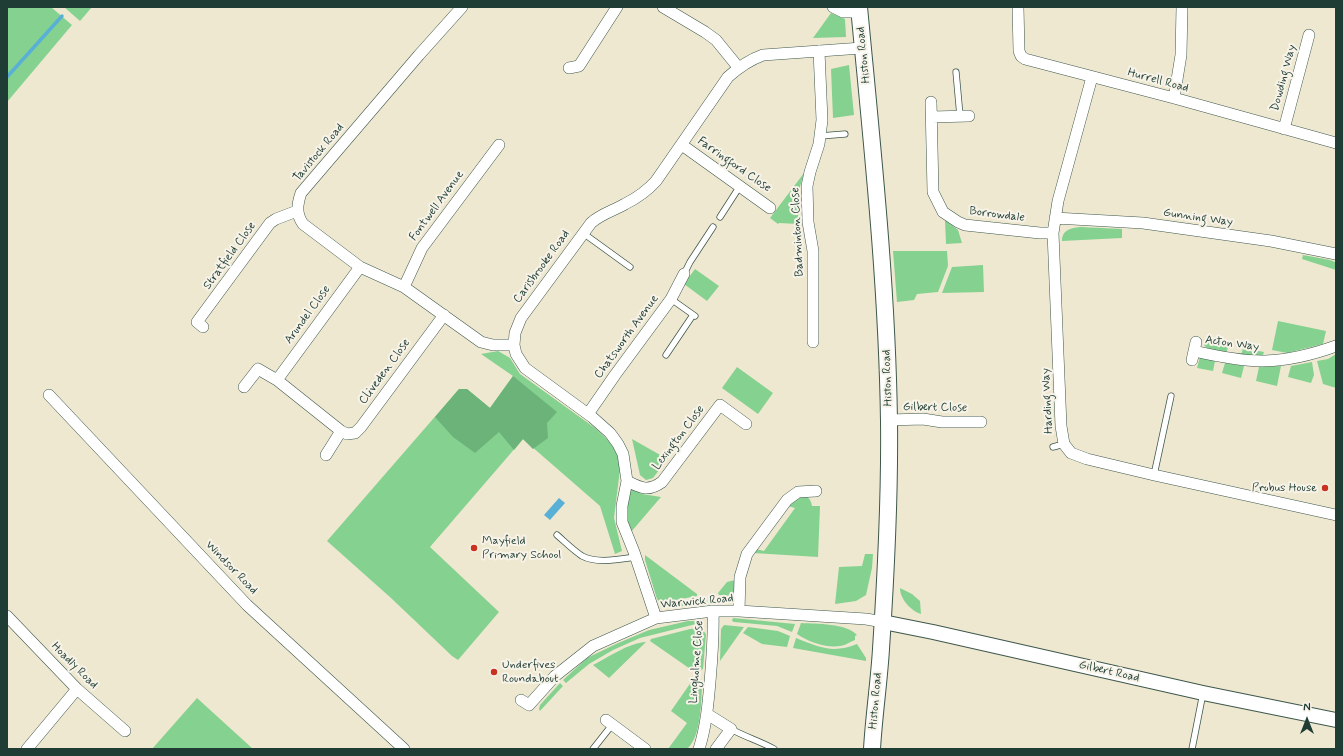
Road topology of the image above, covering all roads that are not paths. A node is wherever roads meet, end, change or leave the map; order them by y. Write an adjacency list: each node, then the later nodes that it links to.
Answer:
1 (462, 7): 27 (street, Tavistock Road)
2 (617, 7): 11 (street)
3 (663, 7): 12 (street)
4 (833, 7): 7 (street)
5 (1018, 7): 14 (street, Hurrell Road)
6 (1182, 7): 15 (street)
7 (859, 9): 9 (main road, Histon Road)
8 (1309, 35): 19 (street, Dowding Way)
9 (862, 48): 10 (street, Carisbrooke Road); 51 (main road, Histon Road)
10 (819, 52): 12 (street, Carisbrooke Road); 21 (street, Badminton Close)
11 (569, 68)
12 (738, 68): 23 (street, Carisbrooke Road)
13 (956, 72): 17 (lane)
14 (1092, 77): 15 (street, Hurrell Road); 29 (street, Harding Way)
15 (1174, 98): 19 (street, Hurrell Road)
16 (931, 102): 18 (street, Borrowdale)
17 (964, 116): 18 (street)
18 (932, 117): 32 (street, Borrowdale)
19 (1284, 128): 22 (street, Hurrell Road)
20 (845, 134): 21 (lane)
21 (820, 136): 41 (street, Badminton Close)
22 (1336, 143)
23 (682, 144): 25 (street, Farringford Close); 31 (street, Carisbrooke Road)
24 (499, 145): 37 (street, Fontwell Avenue)
25 (740, 186): 26 (street, Farringford Close); 28 (lane)
26 (770, 208)
27 (297, 211): 34 (street); 40 (street, Stratfield Close)
28 (720, 216)
29 (1055, 218): 32 (street, Harding Way); 33 (street, Gunning Way)
30 (713, 227): 36 (lane)
31 (583, 233): 35 (lane); 42 (street, Carisbrooke Road)
32 (1053, 233): 56 (street, Harding Way)
33 (1336, 254)
34 (360, 267): 37 (street); 46 (street, Arundel Close)
35 (630, 267)
36 (684, 274): 38 (street, Chatsworth Avenue)
37 (404, 287): 39 (street)
38 (671, 299): 45 (lane); 50 (street, Chatsworth Avenue)
39 (444, 315): 42 (street); 54 (street, Cliveden Close)
40 (203, 327)
41 (813, 342)
42 (514, 345): 50 (street)
43 (1336, 346): 44 (street, Acton Way)
44 (1194, 351)
45 (666, 355)
46 (277, 380): 47 (street); 54 (street)
47 (244, 387)
48 (48, 395): 76 (street, Windsor Road)
49 (1171, 396): 56 (lane)
50 (588, 414): 57 (street)
51 (889, 420): 52 (street, Gilbert Close); 66 (main road, Histon Road)
52 (980, 422)
53 (746, 424): 57 (street, Lexington Close)
54 (341, 431): 55 (street)
55 (326, 455)
56 (1154, 475): 59 (street, Harding Way)
57 (627, 481): 61 (street)
58 (816, 491): 63 (street)
59 (1336, 515)
60 (557, 535): 61 (lane)
61 (636, 557): 65 (street)
62 (713, 611): 63 (street, Warwick Road); 65 (street, Warwick Road); 70 (street, Lingholme Close)
63 (739, 611): 66 (street, Warwick Road)
64 (7, 616): 67 (street, Hoadly Road)
65 (656, 618): 69 (street, Warwick Road)
66 (883, 622): 68 (street, Gilbert Road); 82 (main road, Histon Road)
67 (77, 689): 74 (street, Hoadly Road); 75 (street)
68 (1203, 693): 71 (street, Gilbert Road); 83 (lane)
69 (521, 700)
70 (707, 714): 73 (street, Lingholme Close); 79 (street, Lingholme Close)
71 (1336, 720)
72 (609, 722): 77 (lane); 78 (street)
73 (731, 729): 80 (street); 81 (lane)
74 (125, 731)
75 (27, 749)
76 (404, 749)
77 (593, 749)
78 (645, 749)
79 (699, 749)
80 (716, 749)
81 (774, 749)
82 (872, 749)
83 (1192, 749)

